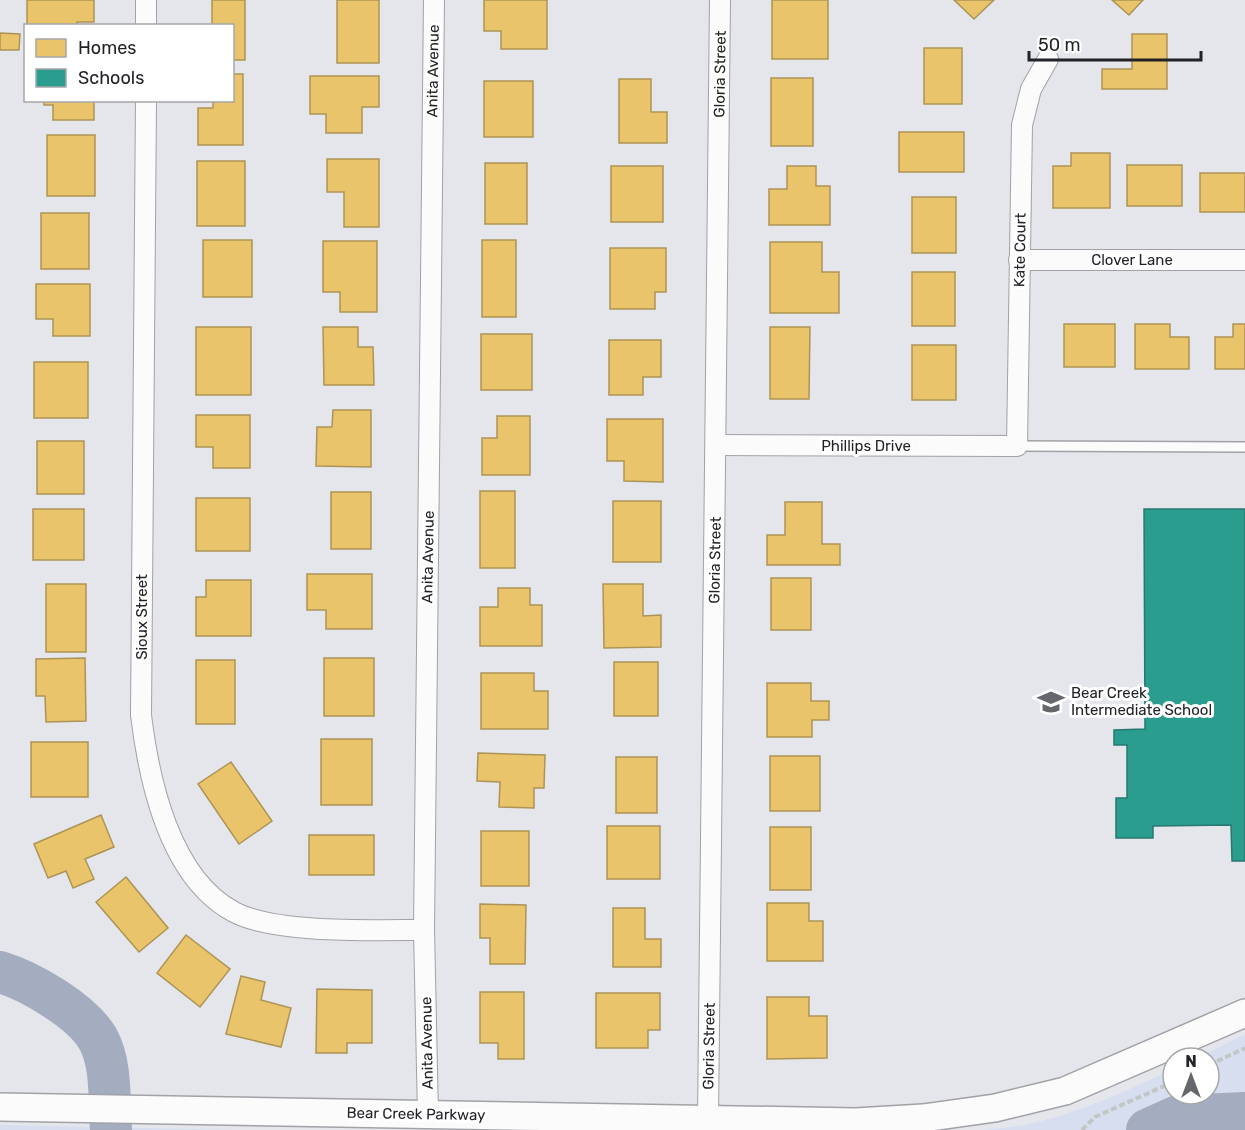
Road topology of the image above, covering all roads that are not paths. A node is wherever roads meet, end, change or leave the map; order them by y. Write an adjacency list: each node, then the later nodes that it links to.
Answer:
1 (146, 0): 4 (street)
2 (434, 0): 12 (street, Anita Avenue)
3 (720, 0): 9 (street, Gloria Street)
4 (146, 24)
5 (1048, 59): 7 (street, Kate Court)
6 (146, 102): 12 (street, Sioux Street)
7 (1019, 260): 8 (street, Clover Lane); 10 (street, Kate Court)
8 (1245, 260)
9 (716, 445): 10 (street, Phillips Drive); 16 (street, Gloria Street)
10 (1017, 446): 11 (lane)
11 (1245, 447)
12 (424, 930): 15 (street, Anita Avenue)
13 (1245, 1013): 16 (main road, Bear Creek Parkway)
14 (5, 1107): 15 (main road, Bear Creek Parkway)
15 (428, 1115): 16 (main road, Bear Creek Parkway)
16 (708, 1120)

